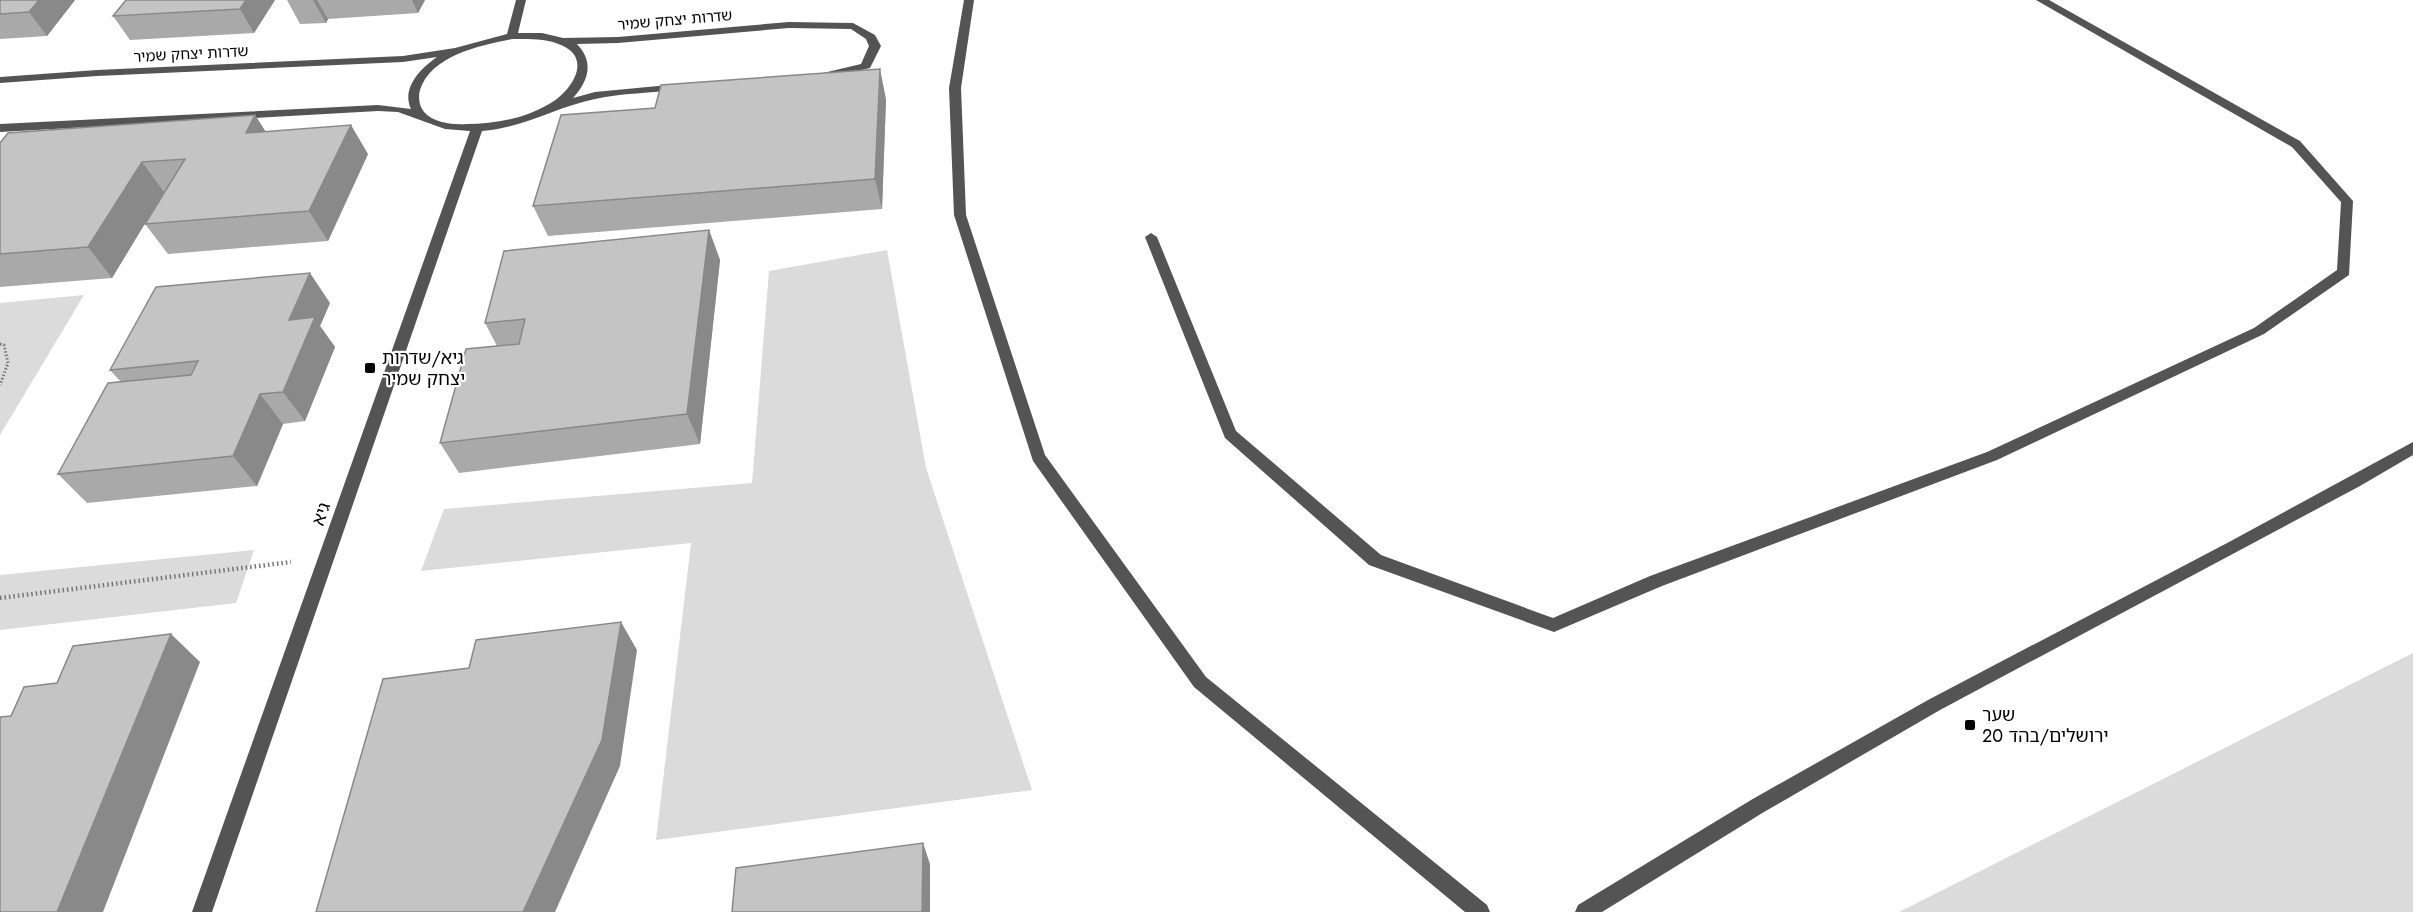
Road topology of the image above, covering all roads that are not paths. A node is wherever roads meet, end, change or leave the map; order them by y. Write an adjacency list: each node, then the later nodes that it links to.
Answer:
1 (521, 0): 4 (street)
2 (969, 0): 17 (street)
3 (2041, 0): 14 (street)
4 (512, 36): 5 (street); 6 (street)
5 (561, 41): 7 (street, שדרות יצחק שמיר); 10 (street)
6 (456, 51): 8 (street, שדרות יצחק שמיר); 11 (street)
7 (816, 77)
8 (0, 80)
9 (691, 86): 10 (street)
10 (552, 107): 13 (street)
11 (420, 115): 12 (street); 13 (street)
12 (0, 128)
13 (477, 129): 16 (street, גיא)
14 (1151, 237)
15 (2413, 448): 18 (street)
16 (202, 912)
17 (1480, 912)
18 (1585, 912)

